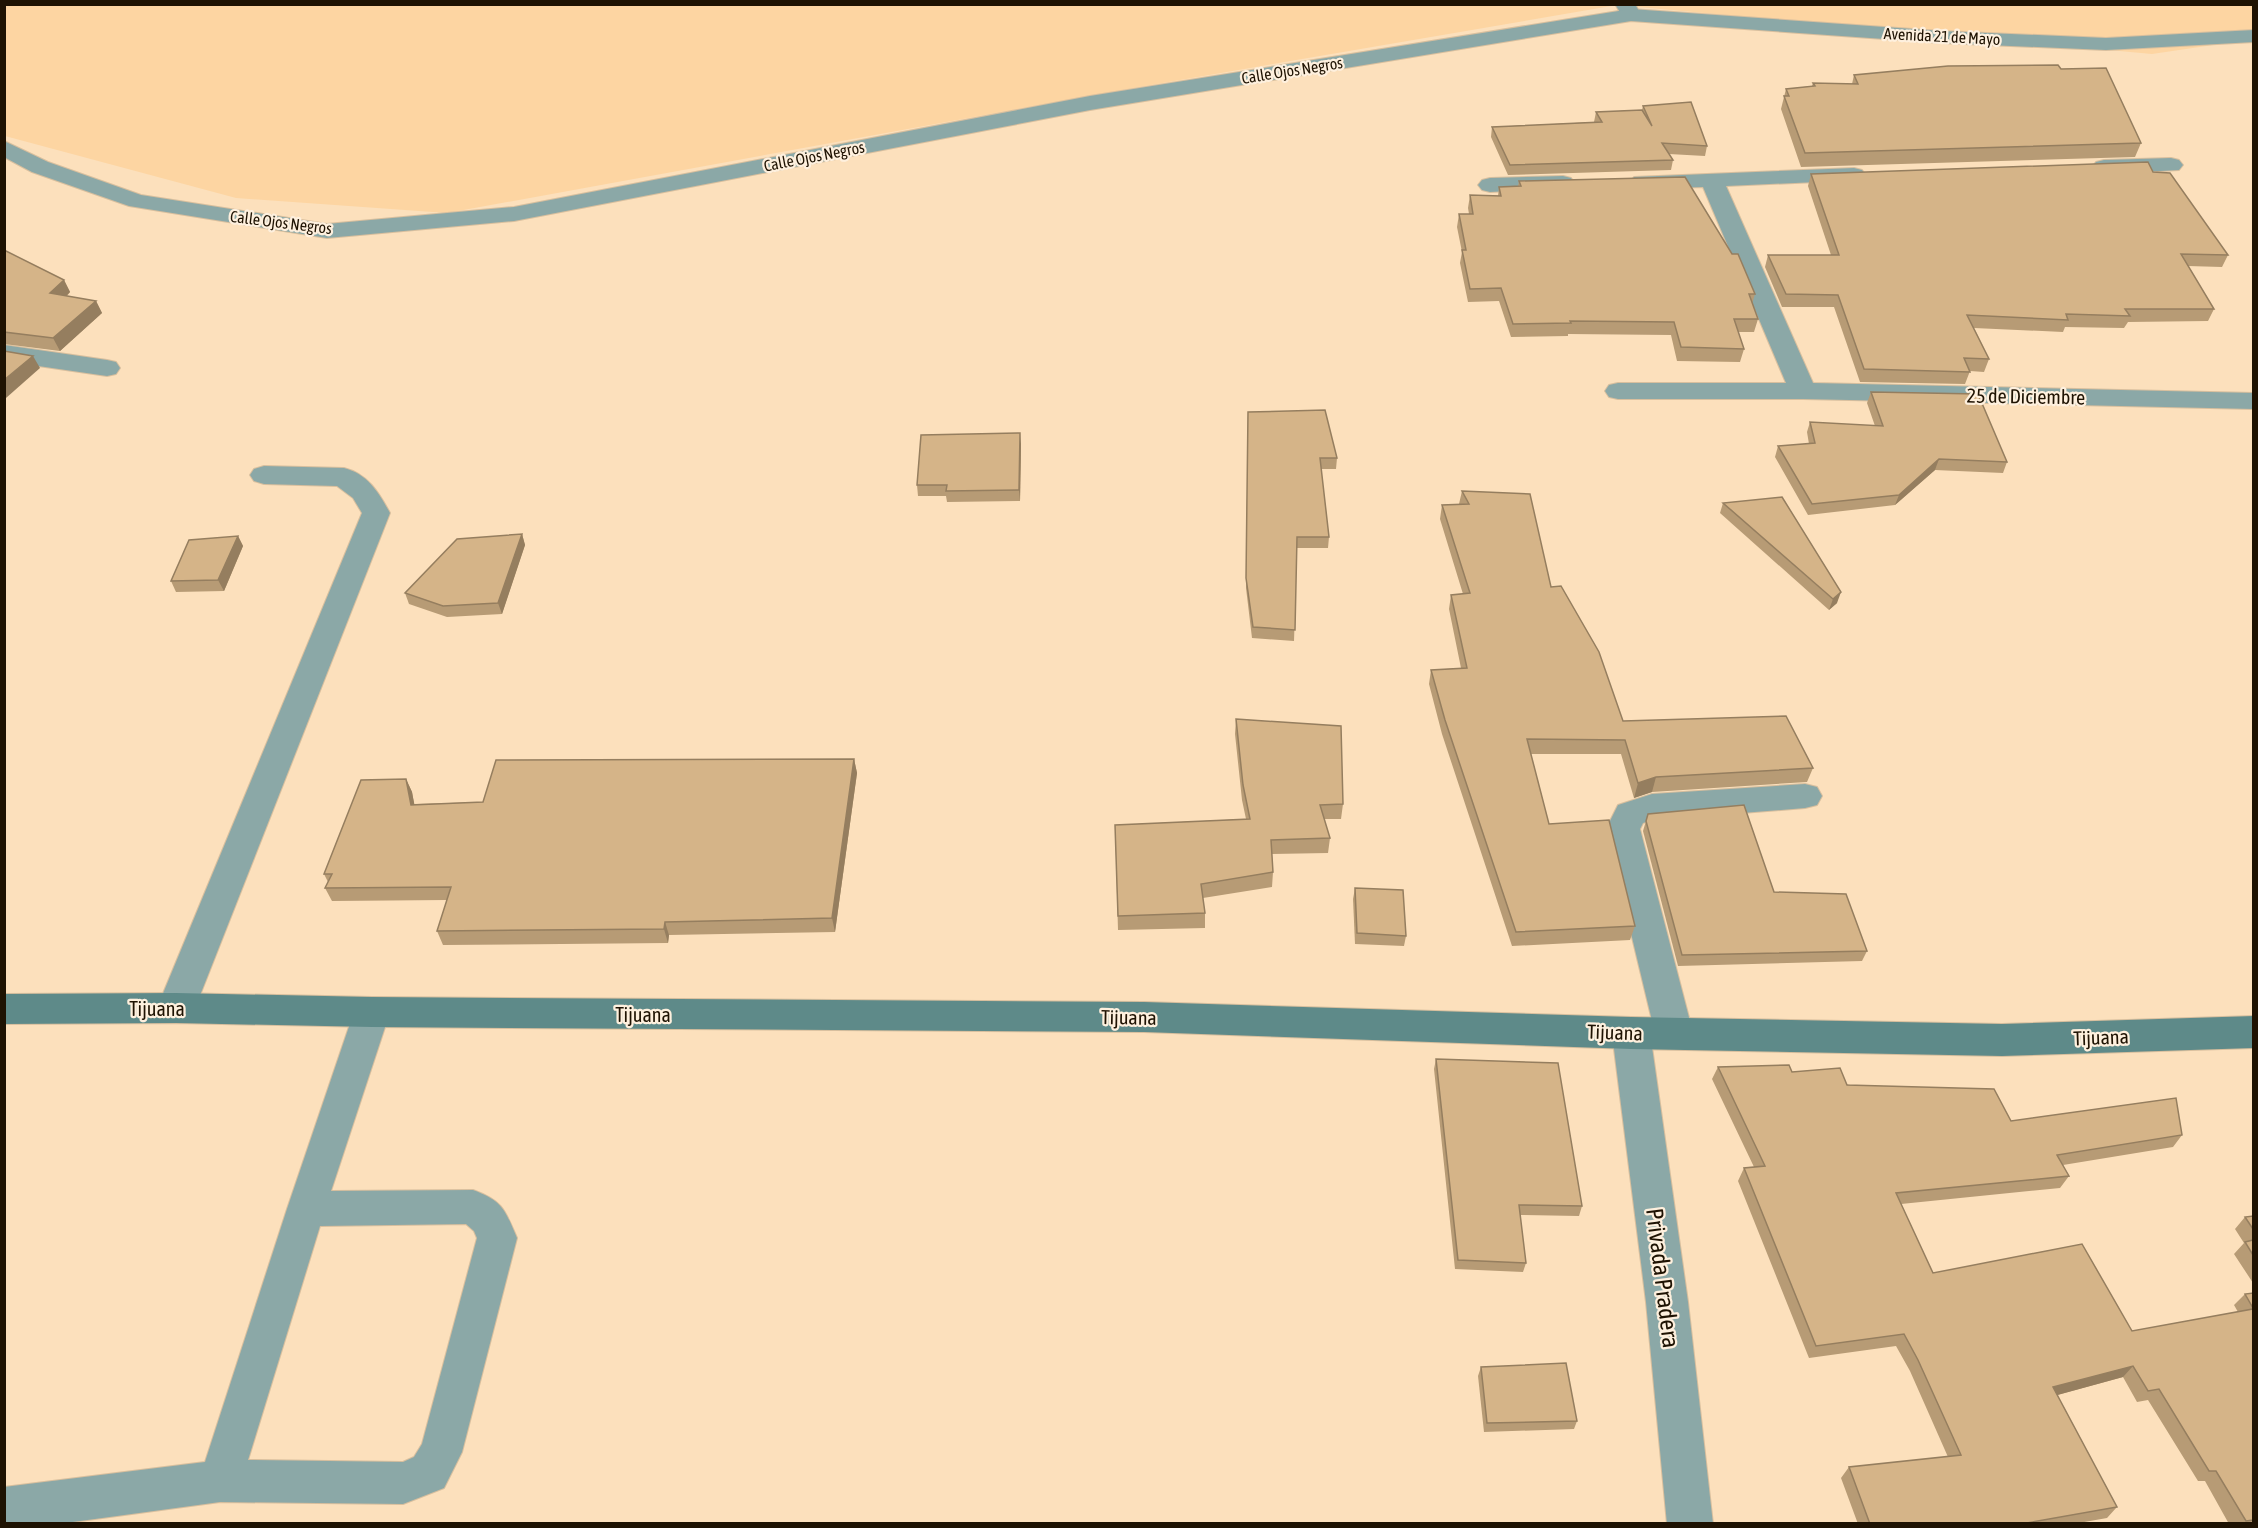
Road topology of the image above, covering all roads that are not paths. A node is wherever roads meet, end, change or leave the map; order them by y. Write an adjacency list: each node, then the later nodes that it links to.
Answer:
1 (1628, 10): 2 (street, Avenida 21 de Mayo); 3 (street, Calle Ojos Negros)
2 (2253, 36)
3 (4, 148)
4 (2170, 165): 5 (street)
5 (2077, 168)
6 (1877, 175): 7 (street)
7 (1712, 180): 8 (street); 14 (street)
8 (1619, 182)
9 (1584, 183): 10 (street)
10 (1490, 184)
11 (4, 353): 12 (street)
12 (107, 368)
13 (1618, 391): 14 (street, 25 de Diciembre)
14 (1803, 391): 15 (street, 25 de Diciembre)
15 (2253, 401)
16 (264, 475): 18 (street)
17 (1805, 796): 23 (street)
18 (176, 1008): 19 (main road, Tijuana); 20 (main road, Tijuana)
19 (4, 1009)
20 (372, 1012): 22 (main road, Tijuana); 24 (lane)
21 (2253, 1032): 23 (main road, Tijuana)
22 (1631, 1033): 23 (main road, Tijuana); 27 (street, Privada Pradera)
23 (1674, 1033)
24 (306, 1209): 25 (lane); 25 (lane)
25 (220, 1481): 26 (lane)
26 (4, 1509)
27 (1690, 1524)

